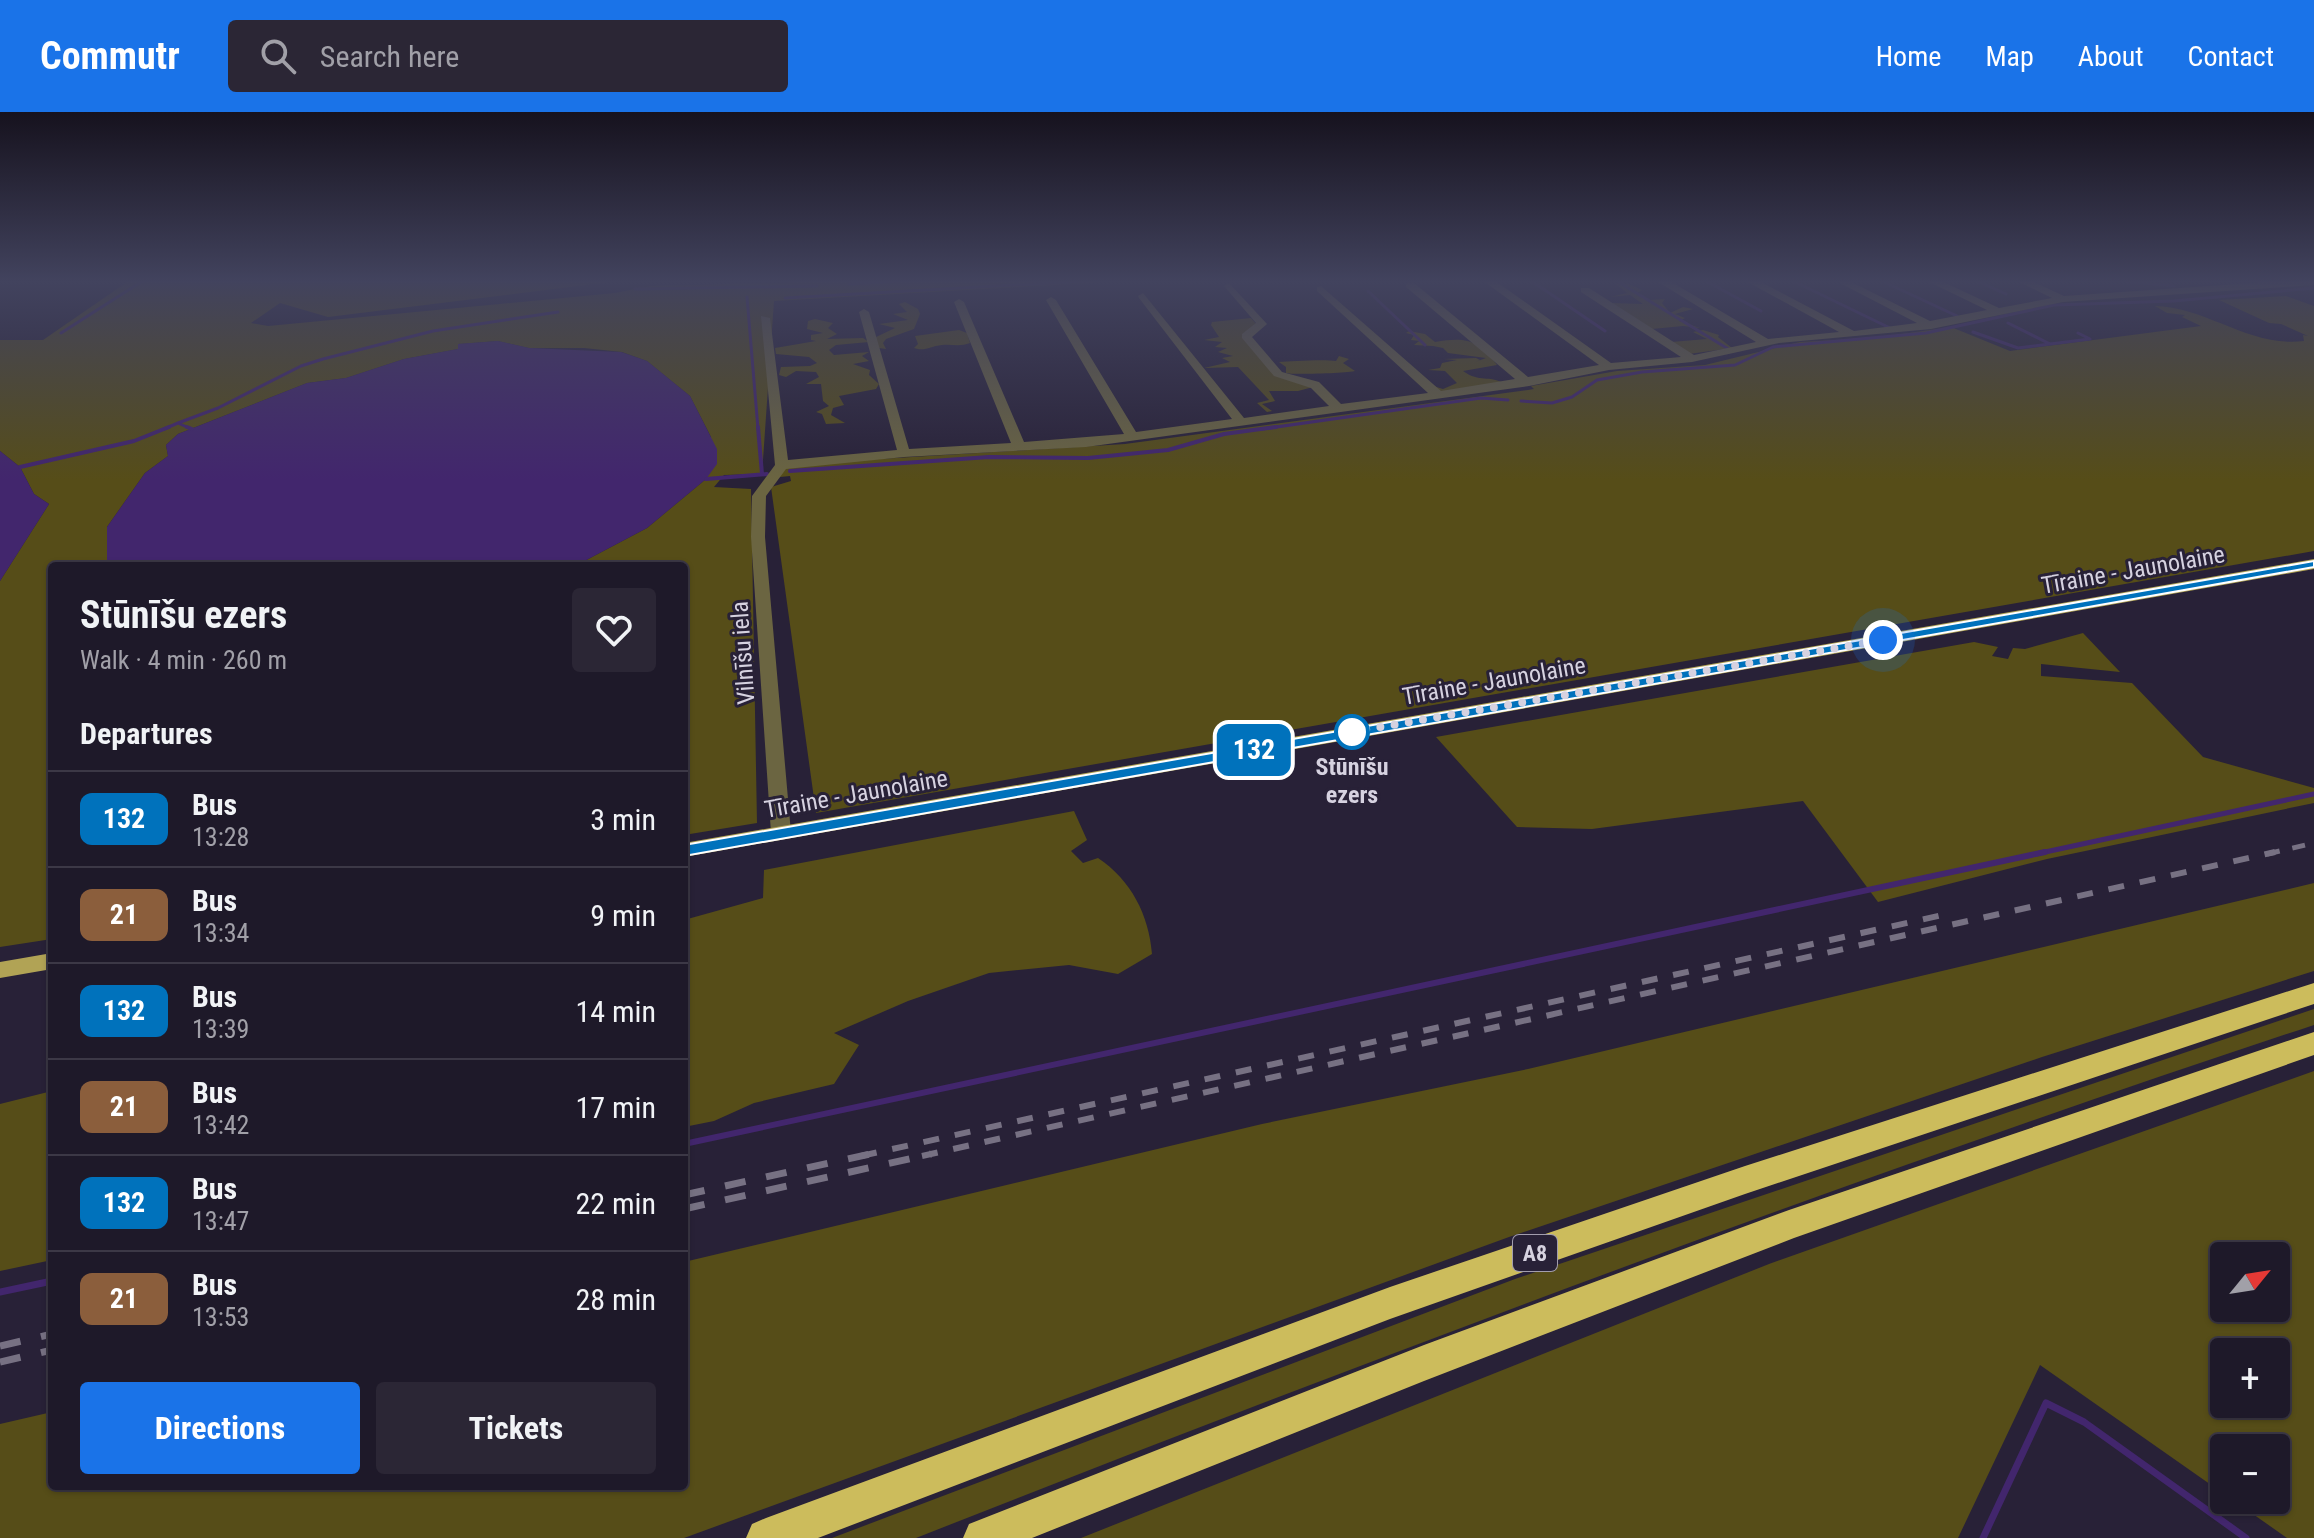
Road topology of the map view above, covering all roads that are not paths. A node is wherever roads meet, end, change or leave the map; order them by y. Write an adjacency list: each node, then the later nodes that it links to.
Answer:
1 (768, 347): 21 (street)
2 (874, 347): 20 (street)
3 (978, 347): 19 (street)
4 (1079, 347): 18 (street)
5 (1182, 347): 17 (street)
6 (1255, 347): 16 (street)
7 (1385, 347): 15 (street)
8 (1483, 347): 14 (street)
9 (1580, 347): 13 (street)
10 (1673, 347): 12 (street)
11 (1753, 347): 12 (street)
12 (1692, 359): 13 (street)
13 (1609, 367): 14 (street)
14 (1529, 382): 15 (street)
15 (1438, 395): 16 (street)
16 (1337, 407): 17 (street)
17 (1241, 422): 18 (street)
18 (1132, 437): 19 (street)
19 (1019, 446): 20 (street)
20 (904, 453): 21 (street)
21 (779, 469): 23 (street, Vilnīšu iela)
22 (2314, 564): 23 (main road, Tīraine - Jaunolaine)
23 (781, 833): 24 (main road, Tīraine - Jaunolaine)
24 (688, 849)
25 (48, 962): 26 (main road)
26 (0, 970)
27 (2314, 993): 29 (highway, A8)
28 (2314, 1043): 30 (highway)
29 (766, 1538)
30 (983, 1538)

